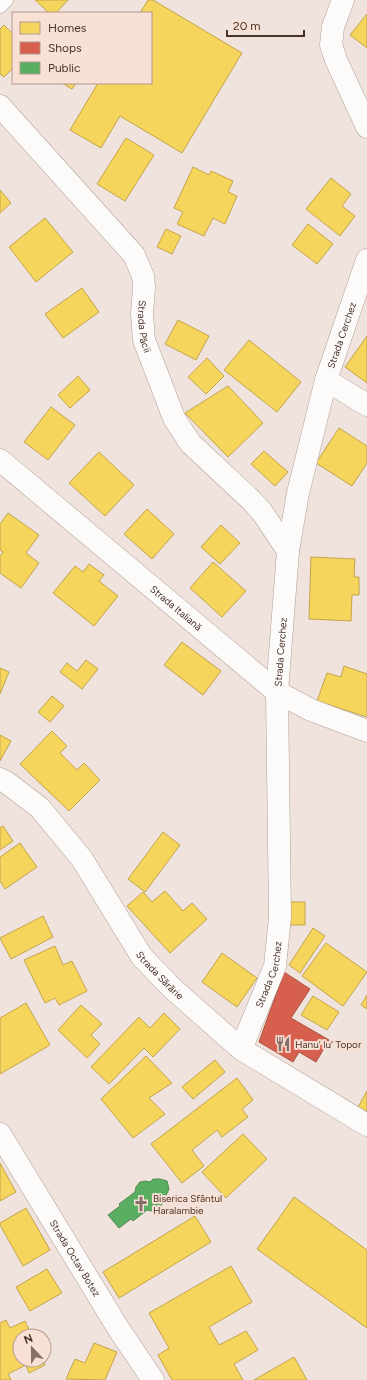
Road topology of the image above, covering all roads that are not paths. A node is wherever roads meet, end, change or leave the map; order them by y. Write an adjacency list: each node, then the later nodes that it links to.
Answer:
1 (6, 0): 3 (lane)
2 (343, 0): 5 (street)
3 (0, 6)
4 (0, 106): 10 (street, Strada Păcii)
5 (367, 127)
6 (367, 260): 7 (street, Strada Cerchez)
7 (326, 380): 8 (street); 10 (street, Strada Cerchez)
8 (367, 405)
9 (0, 460): 11 (street, Strada Italiană)
10 (288, 551): 11 (street, Strada Cerchez)
11 (277, 692): 12 (street, Strada Italiană); 14 (street, Strada Cerchez)
12 (367, 731)
13 (0, 779): 14 (street, Strada Sărărie)
14 (241, 1049): 15 (street, Strada Sărărie)
15 (367, 1125)
16 (0, 1134): 17 (street, Strada Octav Botez)
17 (150, 1378)

